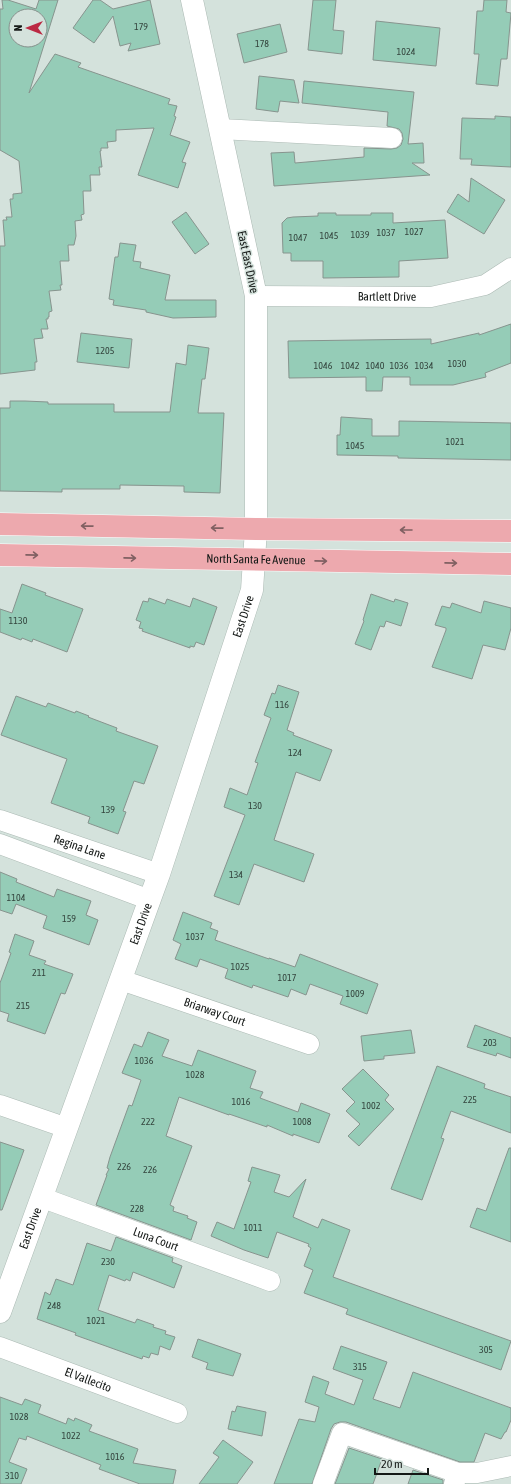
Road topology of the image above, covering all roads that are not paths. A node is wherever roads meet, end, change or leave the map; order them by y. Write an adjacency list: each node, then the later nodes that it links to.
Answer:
1 (192, 0): 2 (street, East East Drive)
2 (220, 129): 3 (street); 5 (street, East East Drive)
3 (392, 138)
4 (511, 268): 5 (street, Bartlett Drive)
5 (256, 296): 7 (street, East East Drive)
6 (0, 524): 7 (main road, one-way to 6)
7 (256, 529): 8 (main road, one-way to 7); 10 (street, East Drive)
8 (511, 531)
9 (0, 555): 10 (main road, North Santa Fe Avenue, one-way to 10)
10 (254, 560): 11 (main road, North Santa Fe Avenue, one-way to 11); 14 (street, East Drive)
11 (511, 564)
12 (0, 820): 14 (street, Regina Lane)
13 (0, 844): 15 (street)
14 (159, 874): 15 (street, East Drive)
15 (150, 900): 16 (street, East Drive)
16 (121, 980): 17 (street, Briarway Court); 19 (street, East Drive)
17 (309, 1044)
18 (0, 1105): 19 (street)
19 (67, 1128): 20 (street, East Drive)
20 (42, 1198): 21 (street, Luna Court); 22 (street, East Drive)
21 (270, 1281)
22 (0, 1312)
23 (0, 1347): 24 (street, El Vallecito)
24 (177, 1413)
25 (511, 1466): 26 (street)
26 (456, 1478): 27 (street)
27 (323, 1484)

